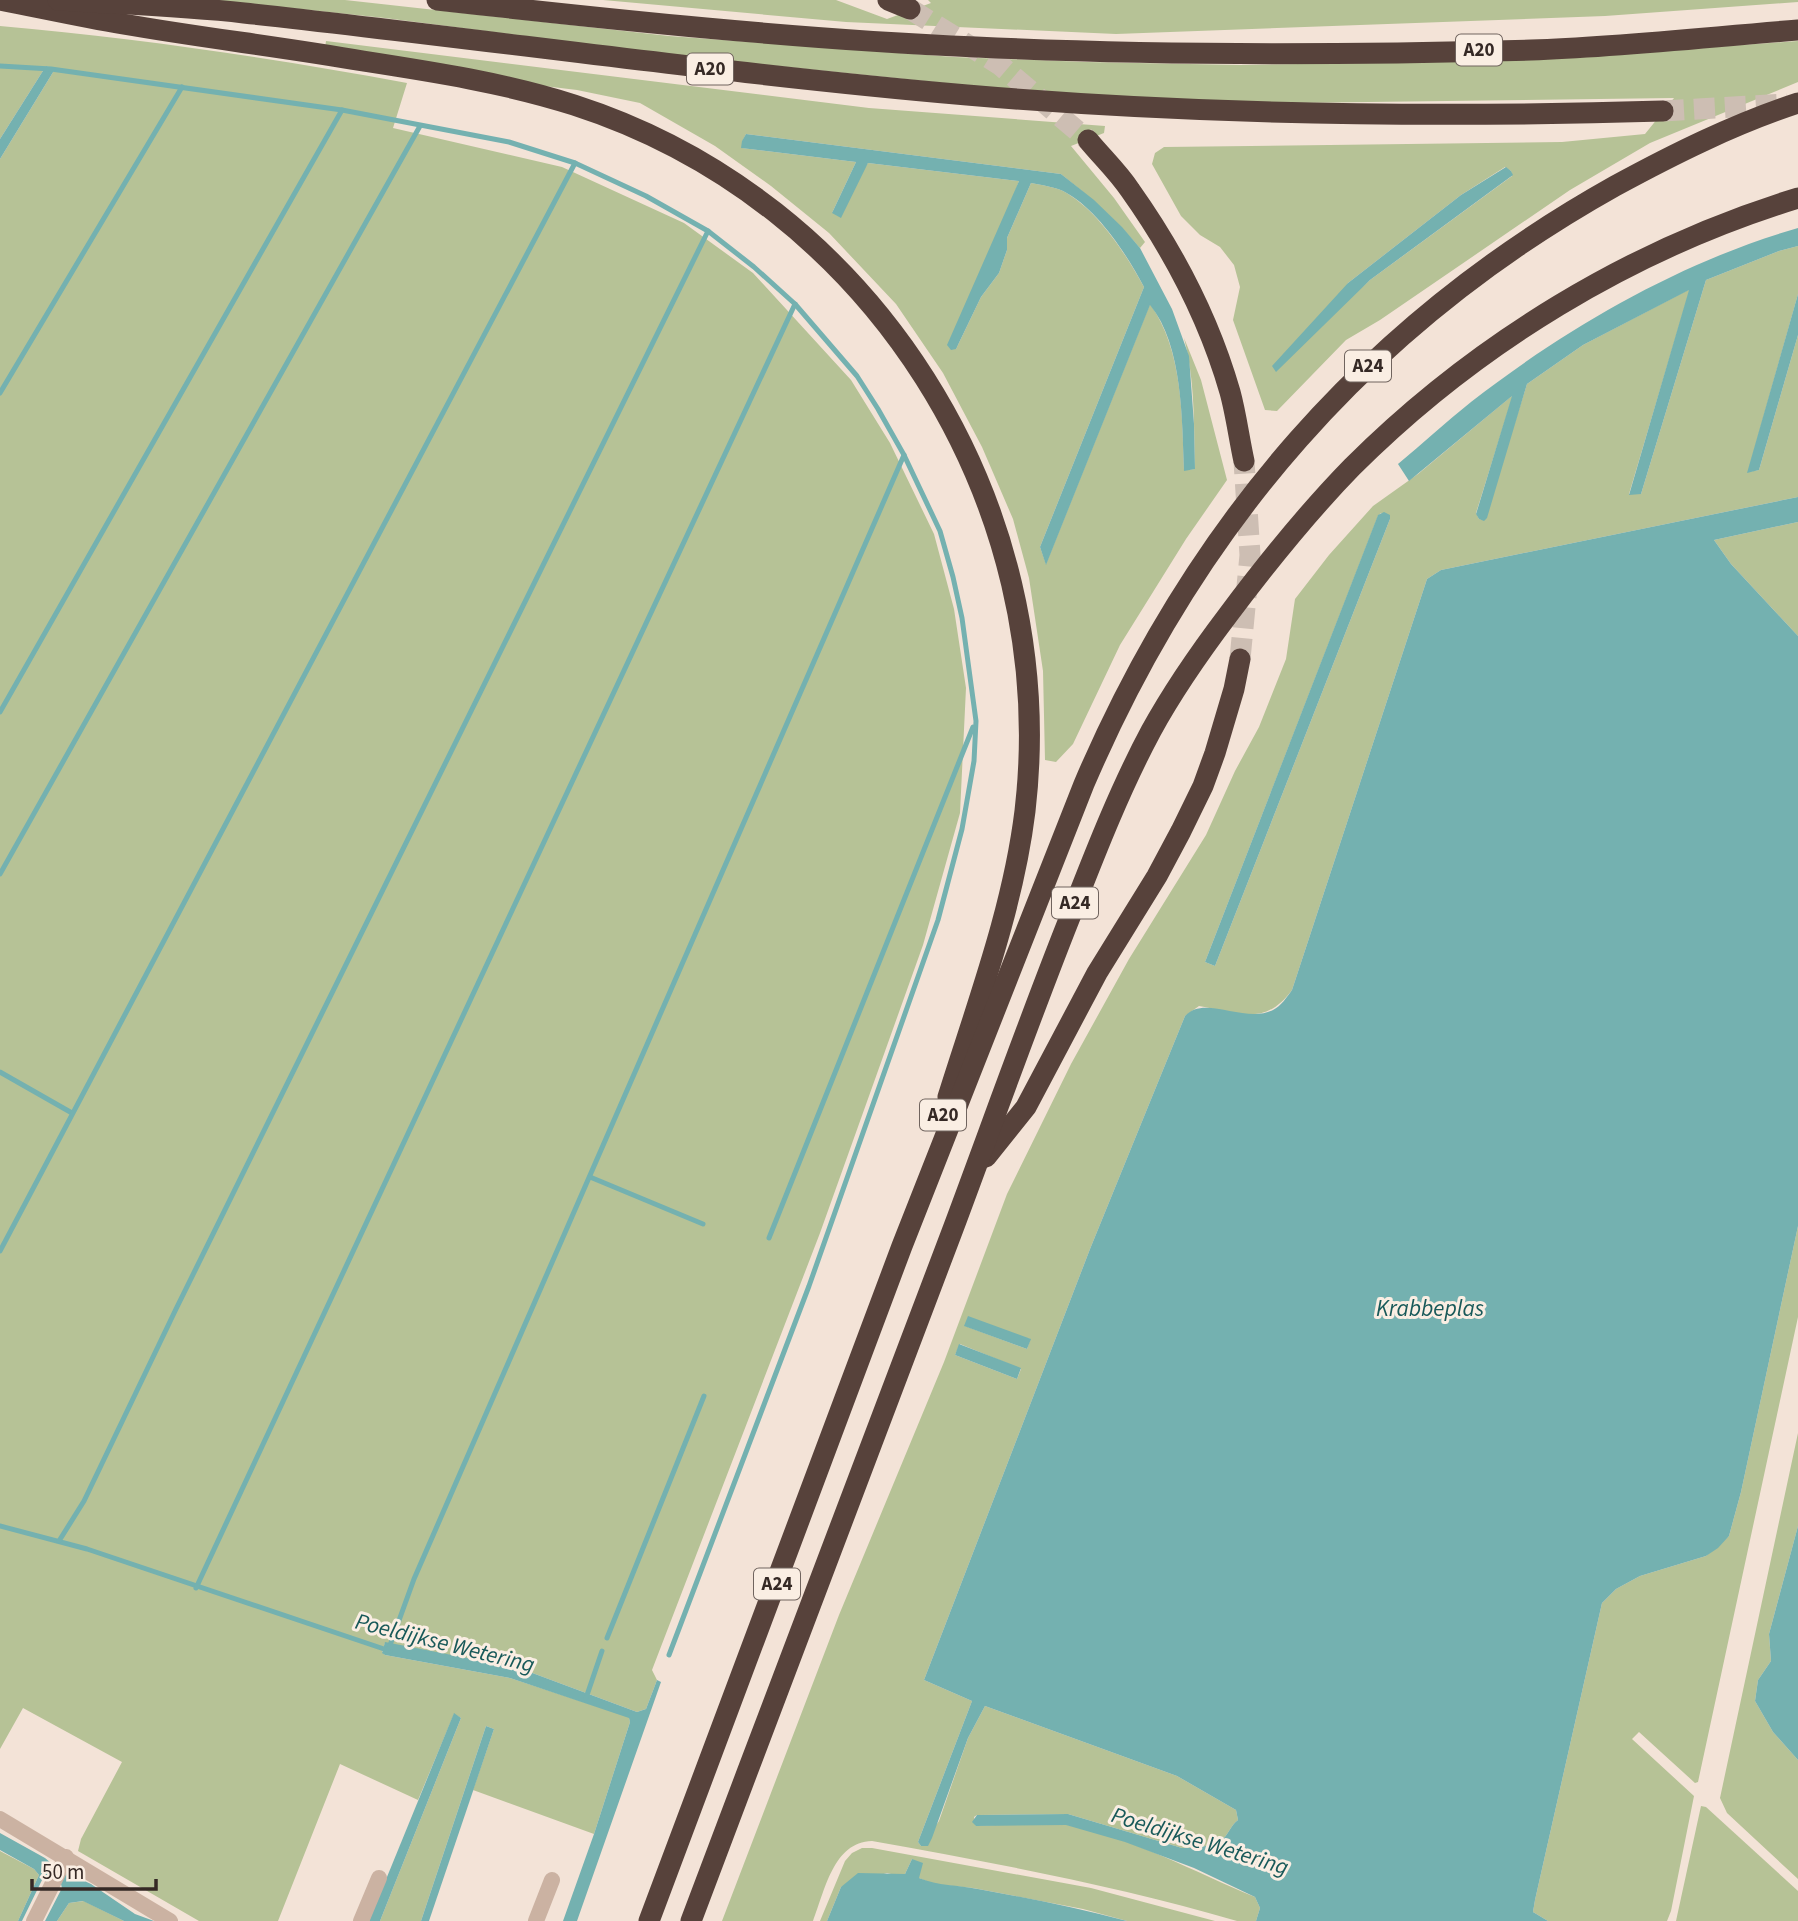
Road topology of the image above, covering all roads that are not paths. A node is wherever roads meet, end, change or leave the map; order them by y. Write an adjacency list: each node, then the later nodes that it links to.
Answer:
1 (0, 0): 14 (highway, A20)
2 (56, 0): 8 (highway, A20)
3 (437, 0): 6 (highway, A20)
4 (888, 0): 5 (highway)
5 (910, 9)
6 (1798, 30)
7 (1798, 103): 14 (highway, A24)
8 (1663, 111)
9 (1088, 140): 11 (highway)
10 (1798, 198): 13 (highway, A24)
11 (1244, 461)
12 (1240, 659): 13 (highway, A24)
13 (974, 1172): 24 (highway, A24)
14 (902, 1246): 23 (highway, A24)
15 (0, 1819): 16 (street)
16 (66, 1857): 19 (street); 20 (street)
17 (379, 1878): 21 (street)
18 (552, 1880): 22 (street)
19 (34, 1921)
20 (170, 1921)
21 (361, 1921)
22 (536, 1921)
23 (649, 1921)
24 (691, 1921)

